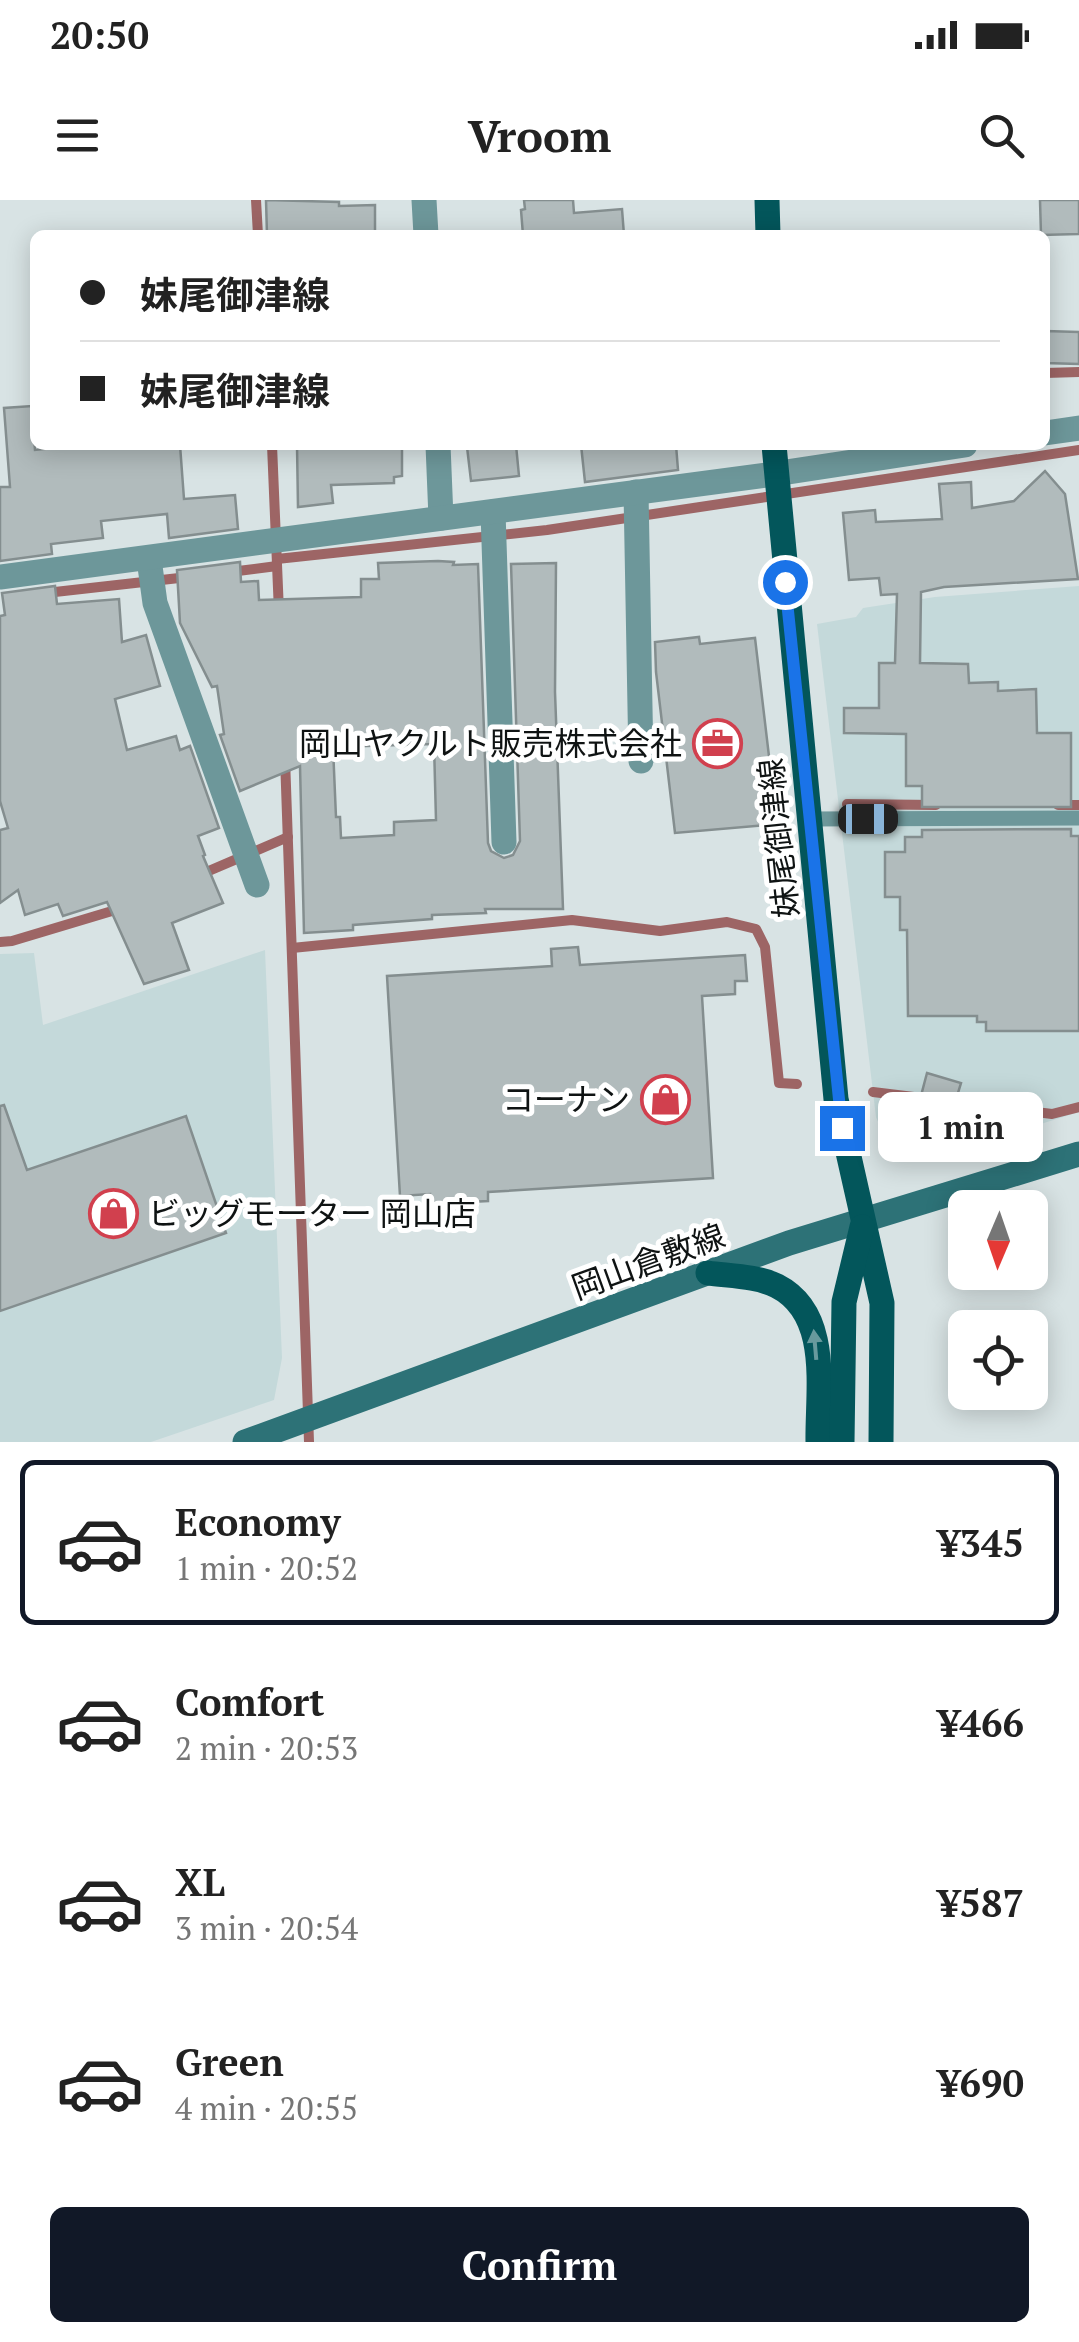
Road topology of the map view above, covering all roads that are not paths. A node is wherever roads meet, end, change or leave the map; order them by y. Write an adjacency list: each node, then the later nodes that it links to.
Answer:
1 (424, 200): 3 (street)
2 (767, 200): 4 (main road)
3 (426, 230)
4 (768, 230)
5 (1079, 428): 6 (street)
6 (1050, 432)
7 (438, 450): 12 (street)
8 (774, 450): 10 (main road, 妹尾御津線)
9 (944, 450): 10 (street)
10 (776, 488): 11 (street); 18 (main road, 妹尾御津線)
11 (637, 510): 13 (street); 16 (street)
12 (441, 518): 13 (street); 14 (street)
13 (493, 529): 19 (street)
14 (151, 572): 15 (street); 20 (street)
15 (0, 577)
16 (641, 762)
17 (1079, 818): 18 (lane)
18 (809, 819): 22 (main road, 妹尾御津線)
19 (504, 842)
20 (249, 864)
21 (1079, 1154): 22 (main road, 岡山倉敷線)
22 (864, 1222): 23 (main road, 岡山倉敷線); 24 (main road, 妹尾御津線); 27 (main road, 妹尾御津線)
23 (708, 1273): 25 (main road, 岡山倉敷線); 26 (main road, one-way to 23)
24 (882, 1439)
25 (245, 1442)
26 (818, 1442)
27 (842, 1442)

